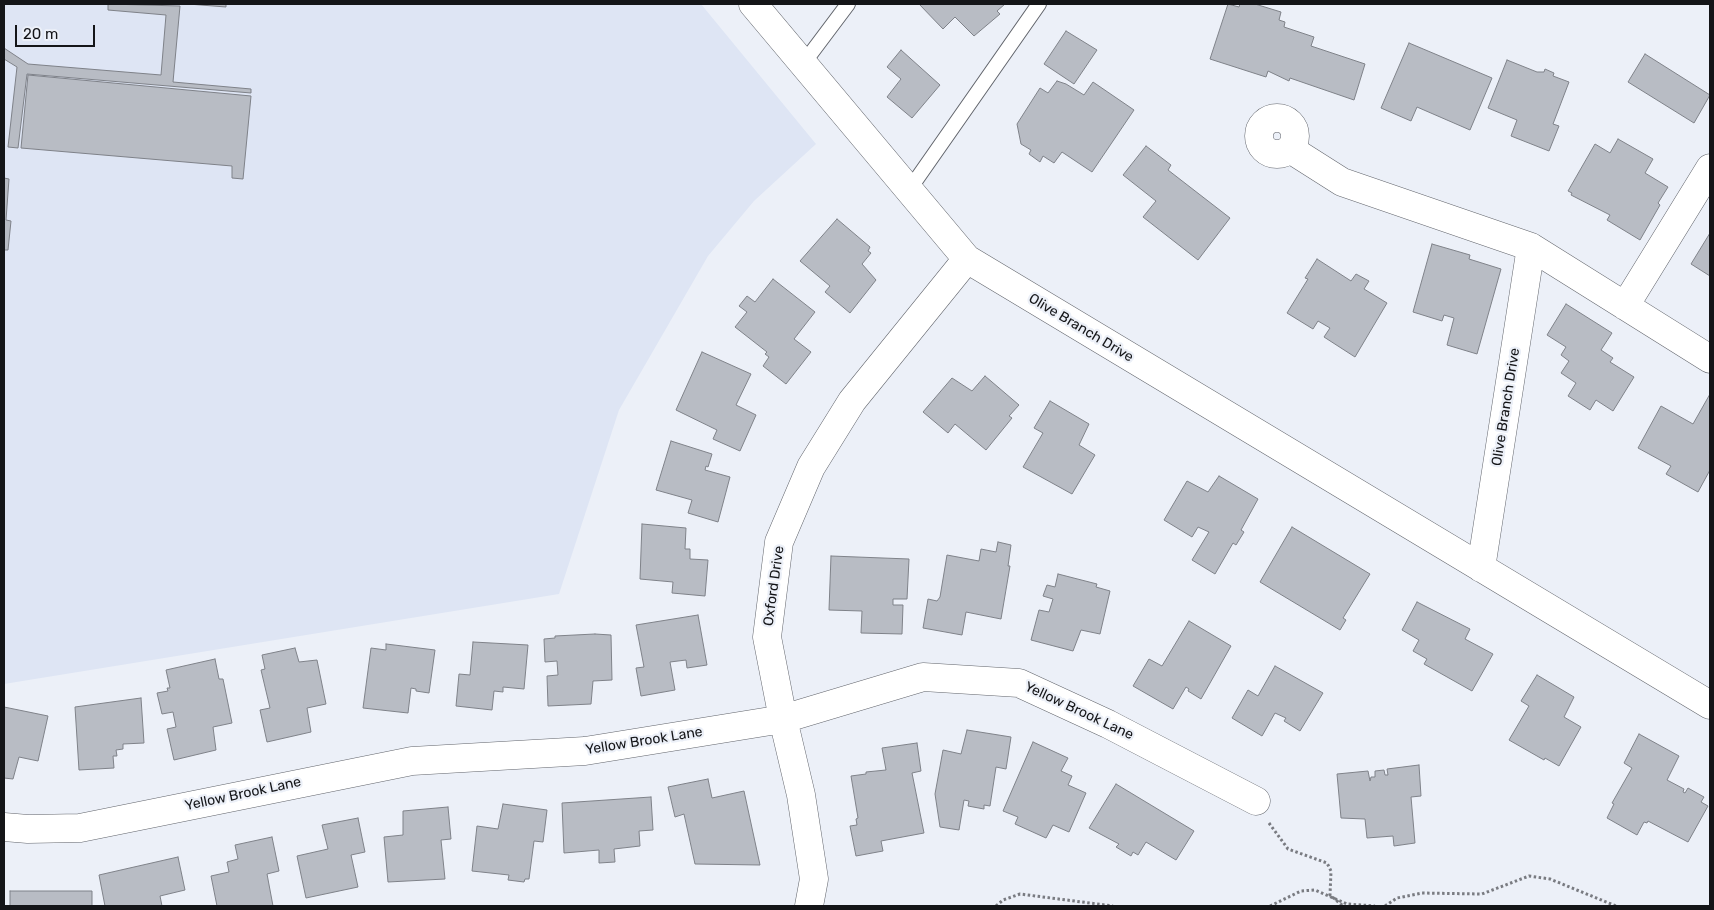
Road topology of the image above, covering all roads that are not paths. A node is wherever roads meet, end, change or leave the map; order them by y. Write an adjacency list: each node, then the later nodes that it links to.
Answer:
1 (753, 4): 4 (street, Olive Branch Drive)
2 (848, 4): 4 (lane)
3 (1039, 4): 7 (lane)
4 (803, 64): 7 (street, Olive Branch Drive)
5 (1290, 149): 8 (street)
6 (1710, 168): 10 (street)
7 (909, 190): 9 (street, Olive Branch Drive)
8 (1531, 247): 10 (street); 12 (street, Olive Branch Drive)
9 (966, 259): 12 (street, Olive Branch Drive); 14 (street, Oxford Drive)
10 (1625, 306): 11 (street)
11 (1710, 359)
12 (1482, 568): 13 (street, Olive Branch Drive)
13 (1710, 705)
14 (783, 720): 15 (street, Yellow Brook Lane); 16 (street, Yellow Brook Lane); 17 (street, Oxford Drive)
15 (1256, 801)
16 (4, 827)
17 (810, 906)

